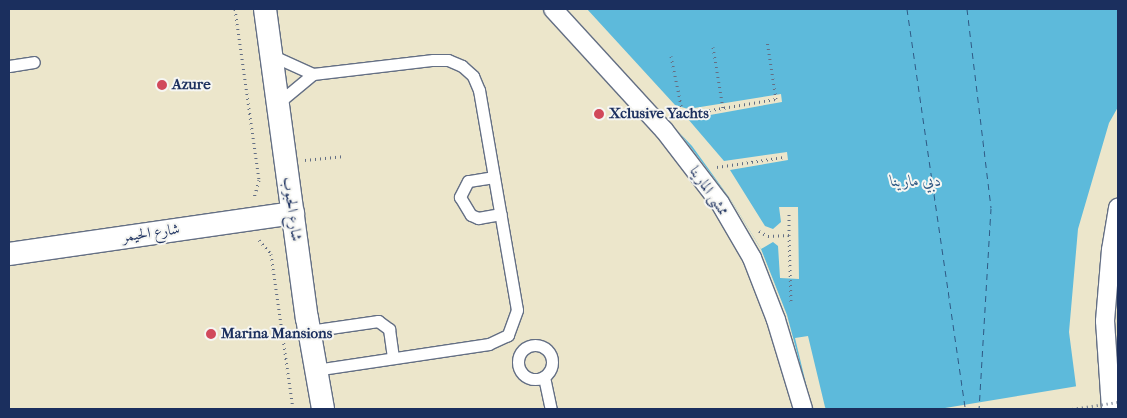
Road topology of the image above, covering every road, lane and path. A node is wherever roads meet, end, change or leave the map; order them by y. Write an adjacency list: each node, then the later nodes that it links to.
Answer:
1 (265, 9): 5 (street, شارع الحبوب)
2 (553, 9): 36 (street, ممشى المارينا)
3 (767, 40): 11 (path)
4 (712, 48): 11 (path)
5 (271, 55): 9 (lane); 10 (street, شارع الحبوب)
6 (671, 56): 12 (path)
7 (34, 62): 8 (lane)
8 (9, 66)
9 (313, 74): 10 (lane); 18 (lane)
10 (278, 103): 16 (street, شارع الحبوب)
11 (723, 108): 12 (path)
12 (683, 115): 13 (path)
13 (675, 116)
14 (345, 156): 16 (path)
15 (784, 157): 17 (path)
16 (286, 162): 20 (street, شارع الحبوب)
17 (718, 167)
18 (494, 177): 21 (lane); 21 (lane)
19 (1118, 208): 33 (street)
20 (293, 213): 24 (street, شارع الحيمر); 27 (street, شارع الحبوب)
21 (502, 214): 28 (lane)
22 (789, 214): 23 (path)
23 (789, 235)
24 (9, 254)
25 (790, 278): 26 (path)
26 (791, 305)
27 (309, 331): 30 (lane); 31 (street, شارع الحبوب)
28 (508, 335): 29 (lane); 30 (lane)
29 (522, 350): 32 (lane); 32 (lane)
30 (393, 358): 31 (lane)
31 (316, 370): 34 (street, شارع الحبوب)
32 (544, 377): 35 (lane)
33 (1113, 401): 37 (path, bridge)
34 (324, 409)
35 (551, 409)
36 (802, 409)
37 (1072, 409)

